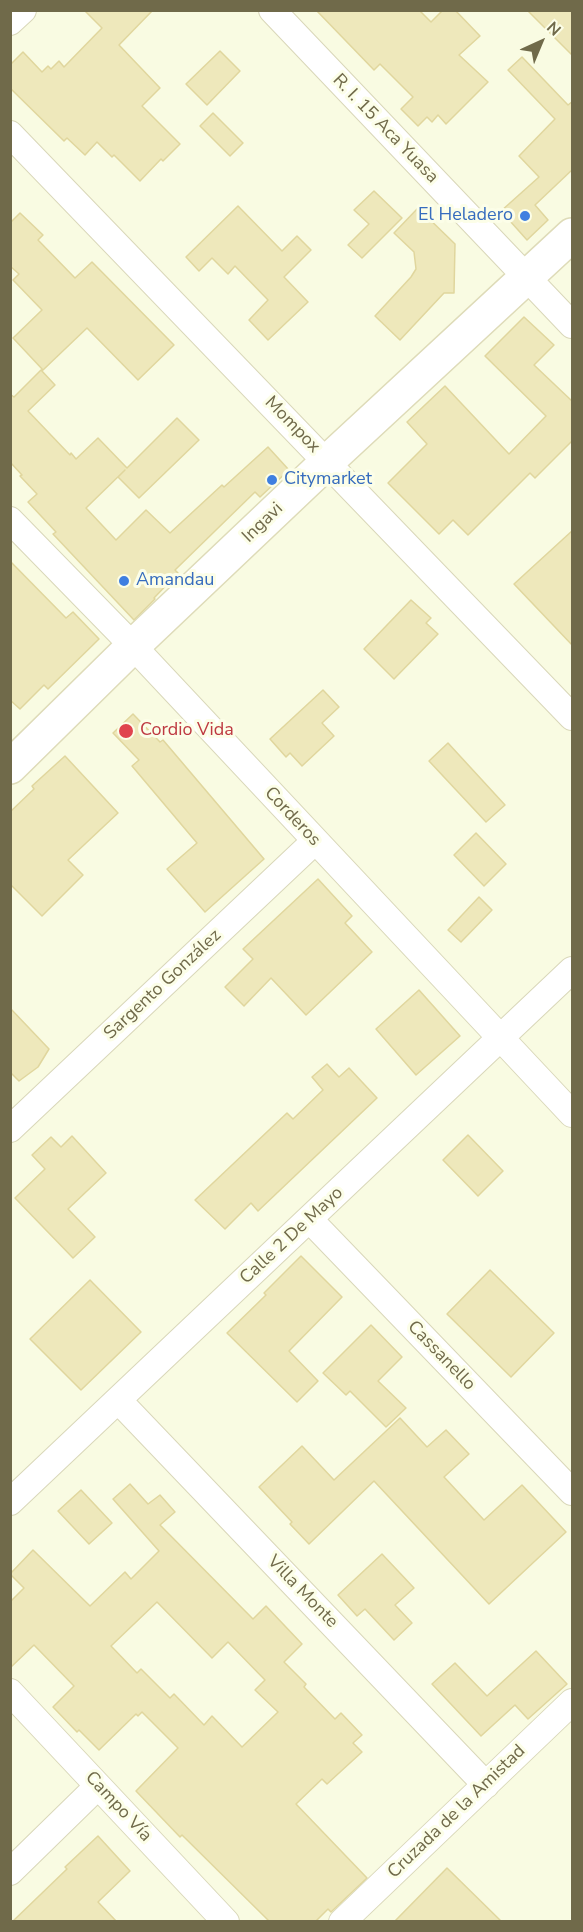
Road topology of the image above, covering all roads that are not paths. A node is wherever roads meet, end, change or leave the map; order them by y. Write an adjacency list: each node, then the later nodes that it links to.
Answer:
1 (22, 10): 3 (street)
2 (272, 10): 6 (street, R. I. 15 Aca Yuasa)
3 (10, 22)
4 (10, 134): 8 (street, Mompox)
5 (573, 235): 6 (main road, Ingavi)
6 (528, 277): 7 (street, R. I. 15 Aca Yuasa); 8 (main road, Ingavi)
7 (573, 325)
8 (328, 461): 10 (main road, Ingavi); 11 (street, Mompox)
9 (10, 520): 10 (street, Corderos)
10 (133, 646): 12 (main road, Ingavi); 13 (street, Corderos)
11 (573, 717)
12 (10, 767)
13 (315, 841): 15 (street, Corderos); 17 (street, Sargento González)
14 (573, 970): 15 (street, Calle 2 De Mayo)
15 (502, 1039): 16 (street, Corderos); 18 (street, Calle 2 De Mayo)
16 (573, 1114)
17 (10, 1129)
18 (310, 1220): 19 (street, Calle 2 De Mayo); 20 (street, Cassanello)
19 (118, 1400): 21 (street, Calle 2 De Mayo); 24 (street, Villa Monte)
20 (573, 1492)
21 (10, 1502)
22 (10, 1692): 25 (street, Campo Vía)
23 (573, 1702): 24 (street, Cruzada de la Amistad)
24 (486, 1785): 28 (street, Cruzada de la Amistad)
25 (98, 1786): 26 (street); 27 (street, Campo Vía)
26 (10, 1872)
27 (226, 1922)
28 (342, 1922)

